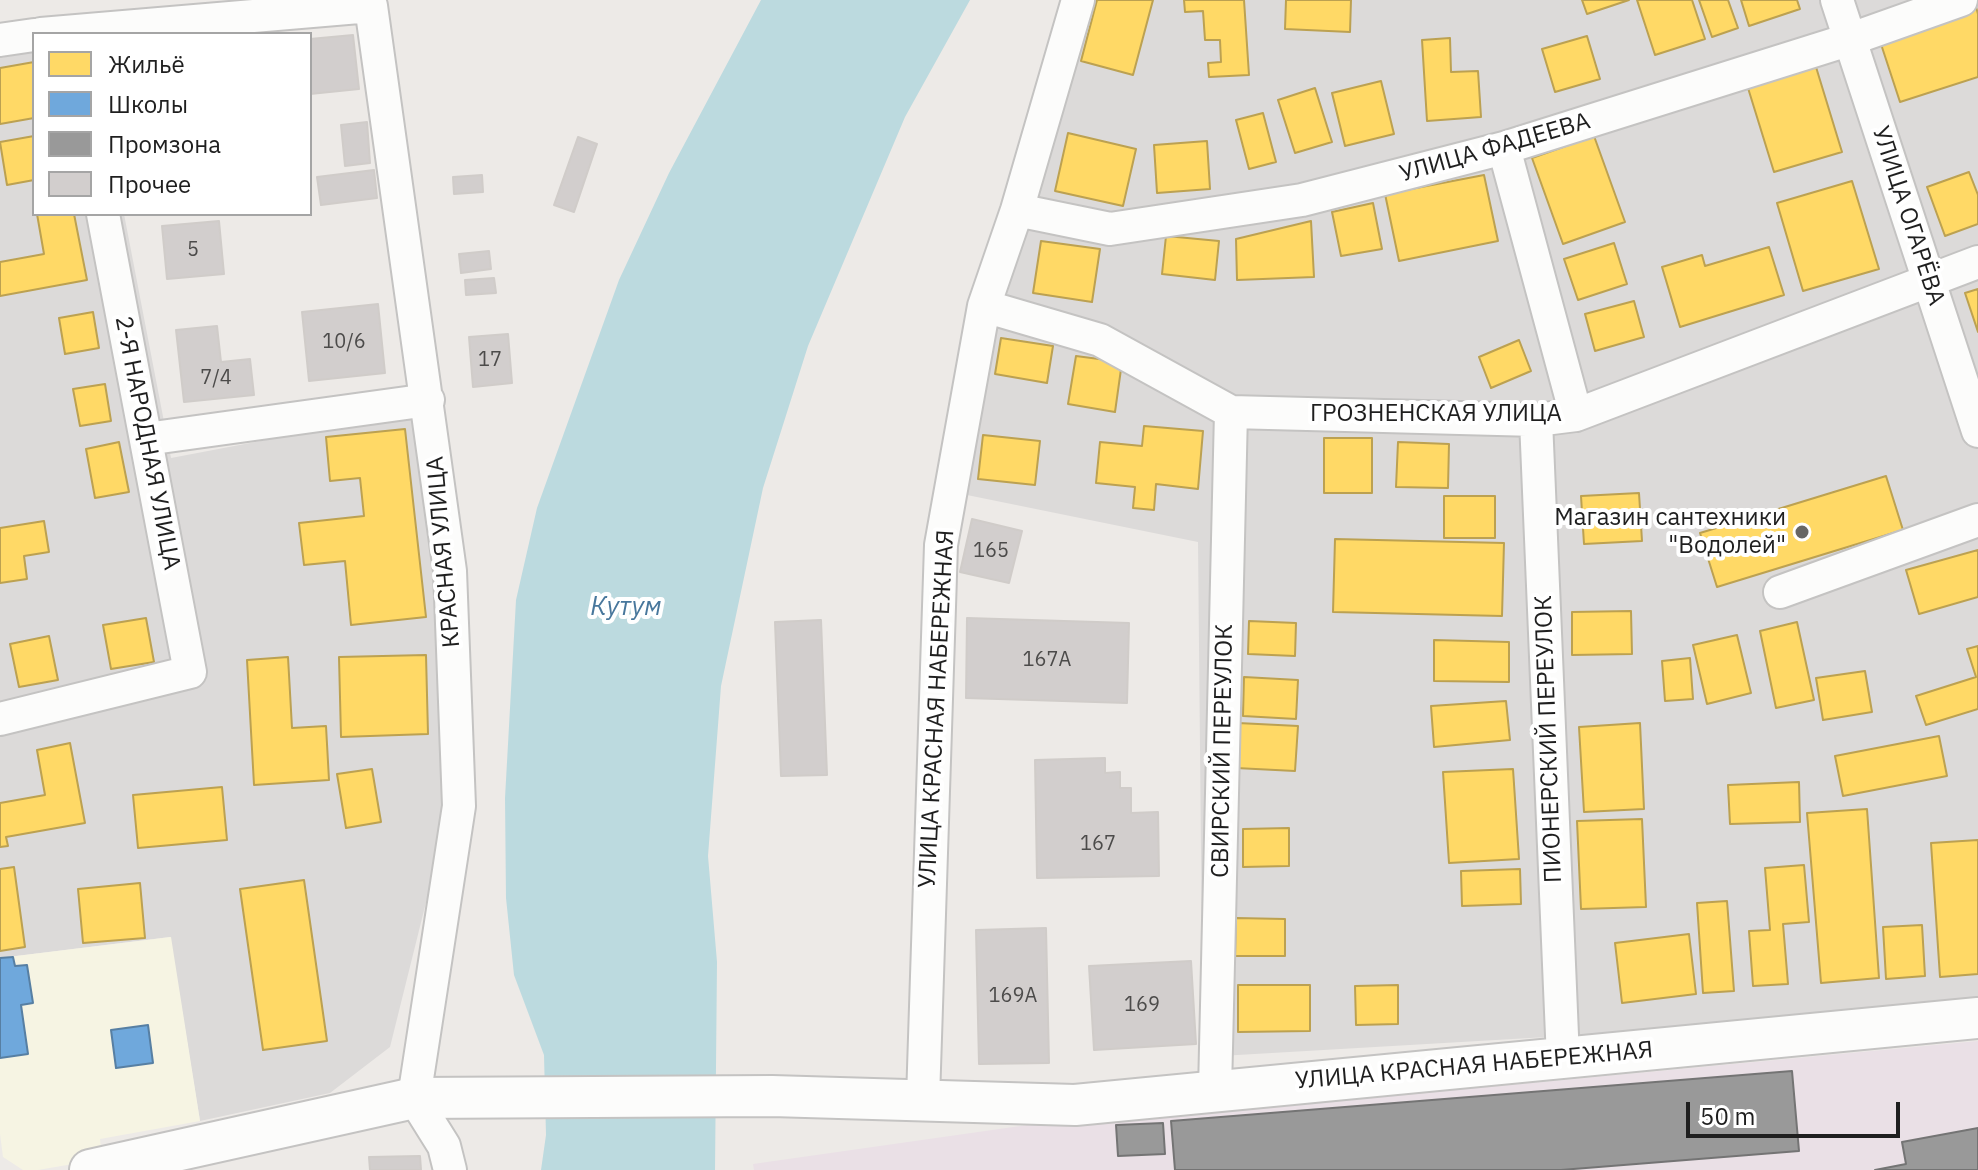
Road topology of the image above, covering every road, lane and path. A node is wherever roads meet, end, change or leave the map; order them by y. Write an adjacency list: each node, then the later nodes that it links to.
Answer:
1 (1078, 0): 9 (street, УЛИЦА КРАСНАЯ НАБЕРЕЖНАЯ)
2 (1837, 0): 6 (street, УЛИЦА ОГАРЁВА)
3 (1961, 0): 6 (street, УЛИЦА ФАДЕЕВА)
4 (72, 32): 14 (street, КРАСНАЯ УЛИЦА)
5 (32, 35): 7 (street)
6 (1851, 39): 8 (street, УЛИЦА ФАДЕЕВА); 12 (street, УЛИЦА ОГАРЁВА)
7 (0, 40)
8 (1504, 148): 9 (street, УЛИЦА ФАДЕЕВА); 16 (street)
9 (1017, 210): 13 (street, УЛИЦА КРАСНАЯ НАБЕРЕЖНАЯ)
10 (103, 216): 19 (street, 2-Я НАРОДНАЯ УЛИЦА)
11 (1978, 262): 12 (street, ГРОЗНЕНСКАЯ УЛИЦА)
12 (1928, 279): 16 (street, ГРОЗНЕНСКАЯ УЛИЦА); 18 (street, УЛИЦА ОГАРЁВА)
13 (984, 306): 15 (street, ГРОЗНЕНСКАЯ УЛИЦА); 27 (street, УЛИЦА КРАСНАЯ НАБЕРЕЖНАЯ)
14 (428, 400): 19 (street); 26 (street, КРАСНАЯ УЛИЦА)
15 (1231, 412): 17 (street, ГРОЗНЕНСКАЯ УЛИЦА); 25 (street, СВИРСКИЙ ПЕРЕУЛОК)
16 (1576, 415): 17 (street, ГРОЗНЕНСКАЯ УЛИЦА)
17 (1536, 420): 24 (street, ПИОНЕРСКИЙ ПЕРЕУЛОК)
18 (1978, 431)
19 (146, 439): 22 (street, 2-Я НАРОДНАЯ УЛИЦА)
20 (1978, 520): 21 (street)
21 (1780, 592)
22 (0, 719)
23 (1978, 1018): 24 (street, УЛИЦА КРАСНАЯ НАБЕРЕЖНАЯ)
24 (1563, 1059): 25 (street, УЛИЦА КРАСНАЯ НАБЕРЕЖНАЯ)
25 (1215, 1090): 27 (street, УЛИЦА КРАСНАЯ НАБЕРЕЖНАЯ)
26 (414, 1098): 27 (street, УЛИЦА КРАСНАЯ НАБЕРЕЖНАЯ); 28 (street, УЛИЦА КРАСНАЯ НАБЕРЕЖНАЯ); 29 (street)
27 (923, 1099)
28 (90, 1170)
29 (450, 1170)

